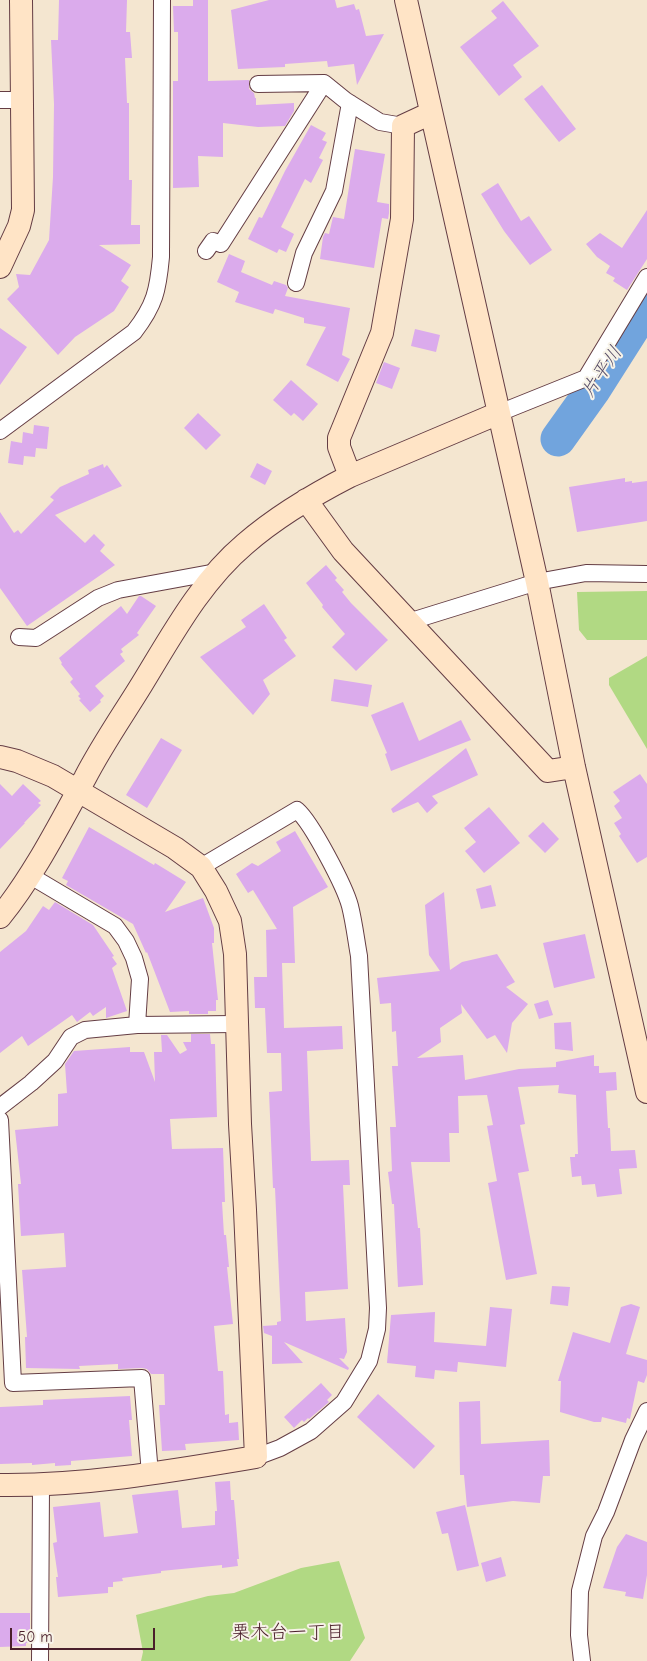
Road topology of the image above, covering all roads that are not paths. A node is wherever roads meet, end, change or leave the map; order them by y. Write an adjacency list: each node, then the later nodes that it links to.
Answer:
1 (21, 0): 6 (street)
2 (162, 0): 15 (street)
3 (406, 0): 8 (street)
4 (258, 84): 5 (street)
5 (324, 84): 7 (street); 10 (street)
6 (11, 100): 11 (street)
7 (350, 103): 9 (street); 13 (street)
8 (432, 113): 9 (street); 14 (street)
9 (403, 126): 16 (street)
10 (206, 251)
11 (3, 254)
12 (647, 277): 14 (street)
13 (296, 284)
14 (499, 413): 16 (street); 20 (street)
15 (0, 431)
16 (350, 476): 17 (street)
17 (306, 500): 18 (street); 21 (street)
18 (216, 572): 22 (street); 25 (street)
19 (647, 574): 20 (street)
20 (537, 582): 21 (street); 24 (street)
21 (408, 622): 24 (street)
22 (19, 637)
23 (0, 757): 25 (street)
24 (574, 767): 31 (street)
25 (78, 792): 26 (street); 27 (street)
26 (201, 867): 29 (street); 36 (street)
27 (29, 875): 28 (street); 30 (street)
28 (0, 916)
29 (236, 1024): 30 (street); 36 (street)
30 (138, 1025): 33 (street)
31 (641, 1036): 32 (street)
32 (647, 1092)
33 (0, 1107)
34 (0, 1120): 37 (street)
35 (647, 1411): 41 (street)
36 (256, 1457): 37 (street)
37 (150, 1474): 39 (street)
38 (0, 1485): 39 (street)
39 (41, 1486): 40 (street)
40 (40, 1661)
41 (582, 1661)

